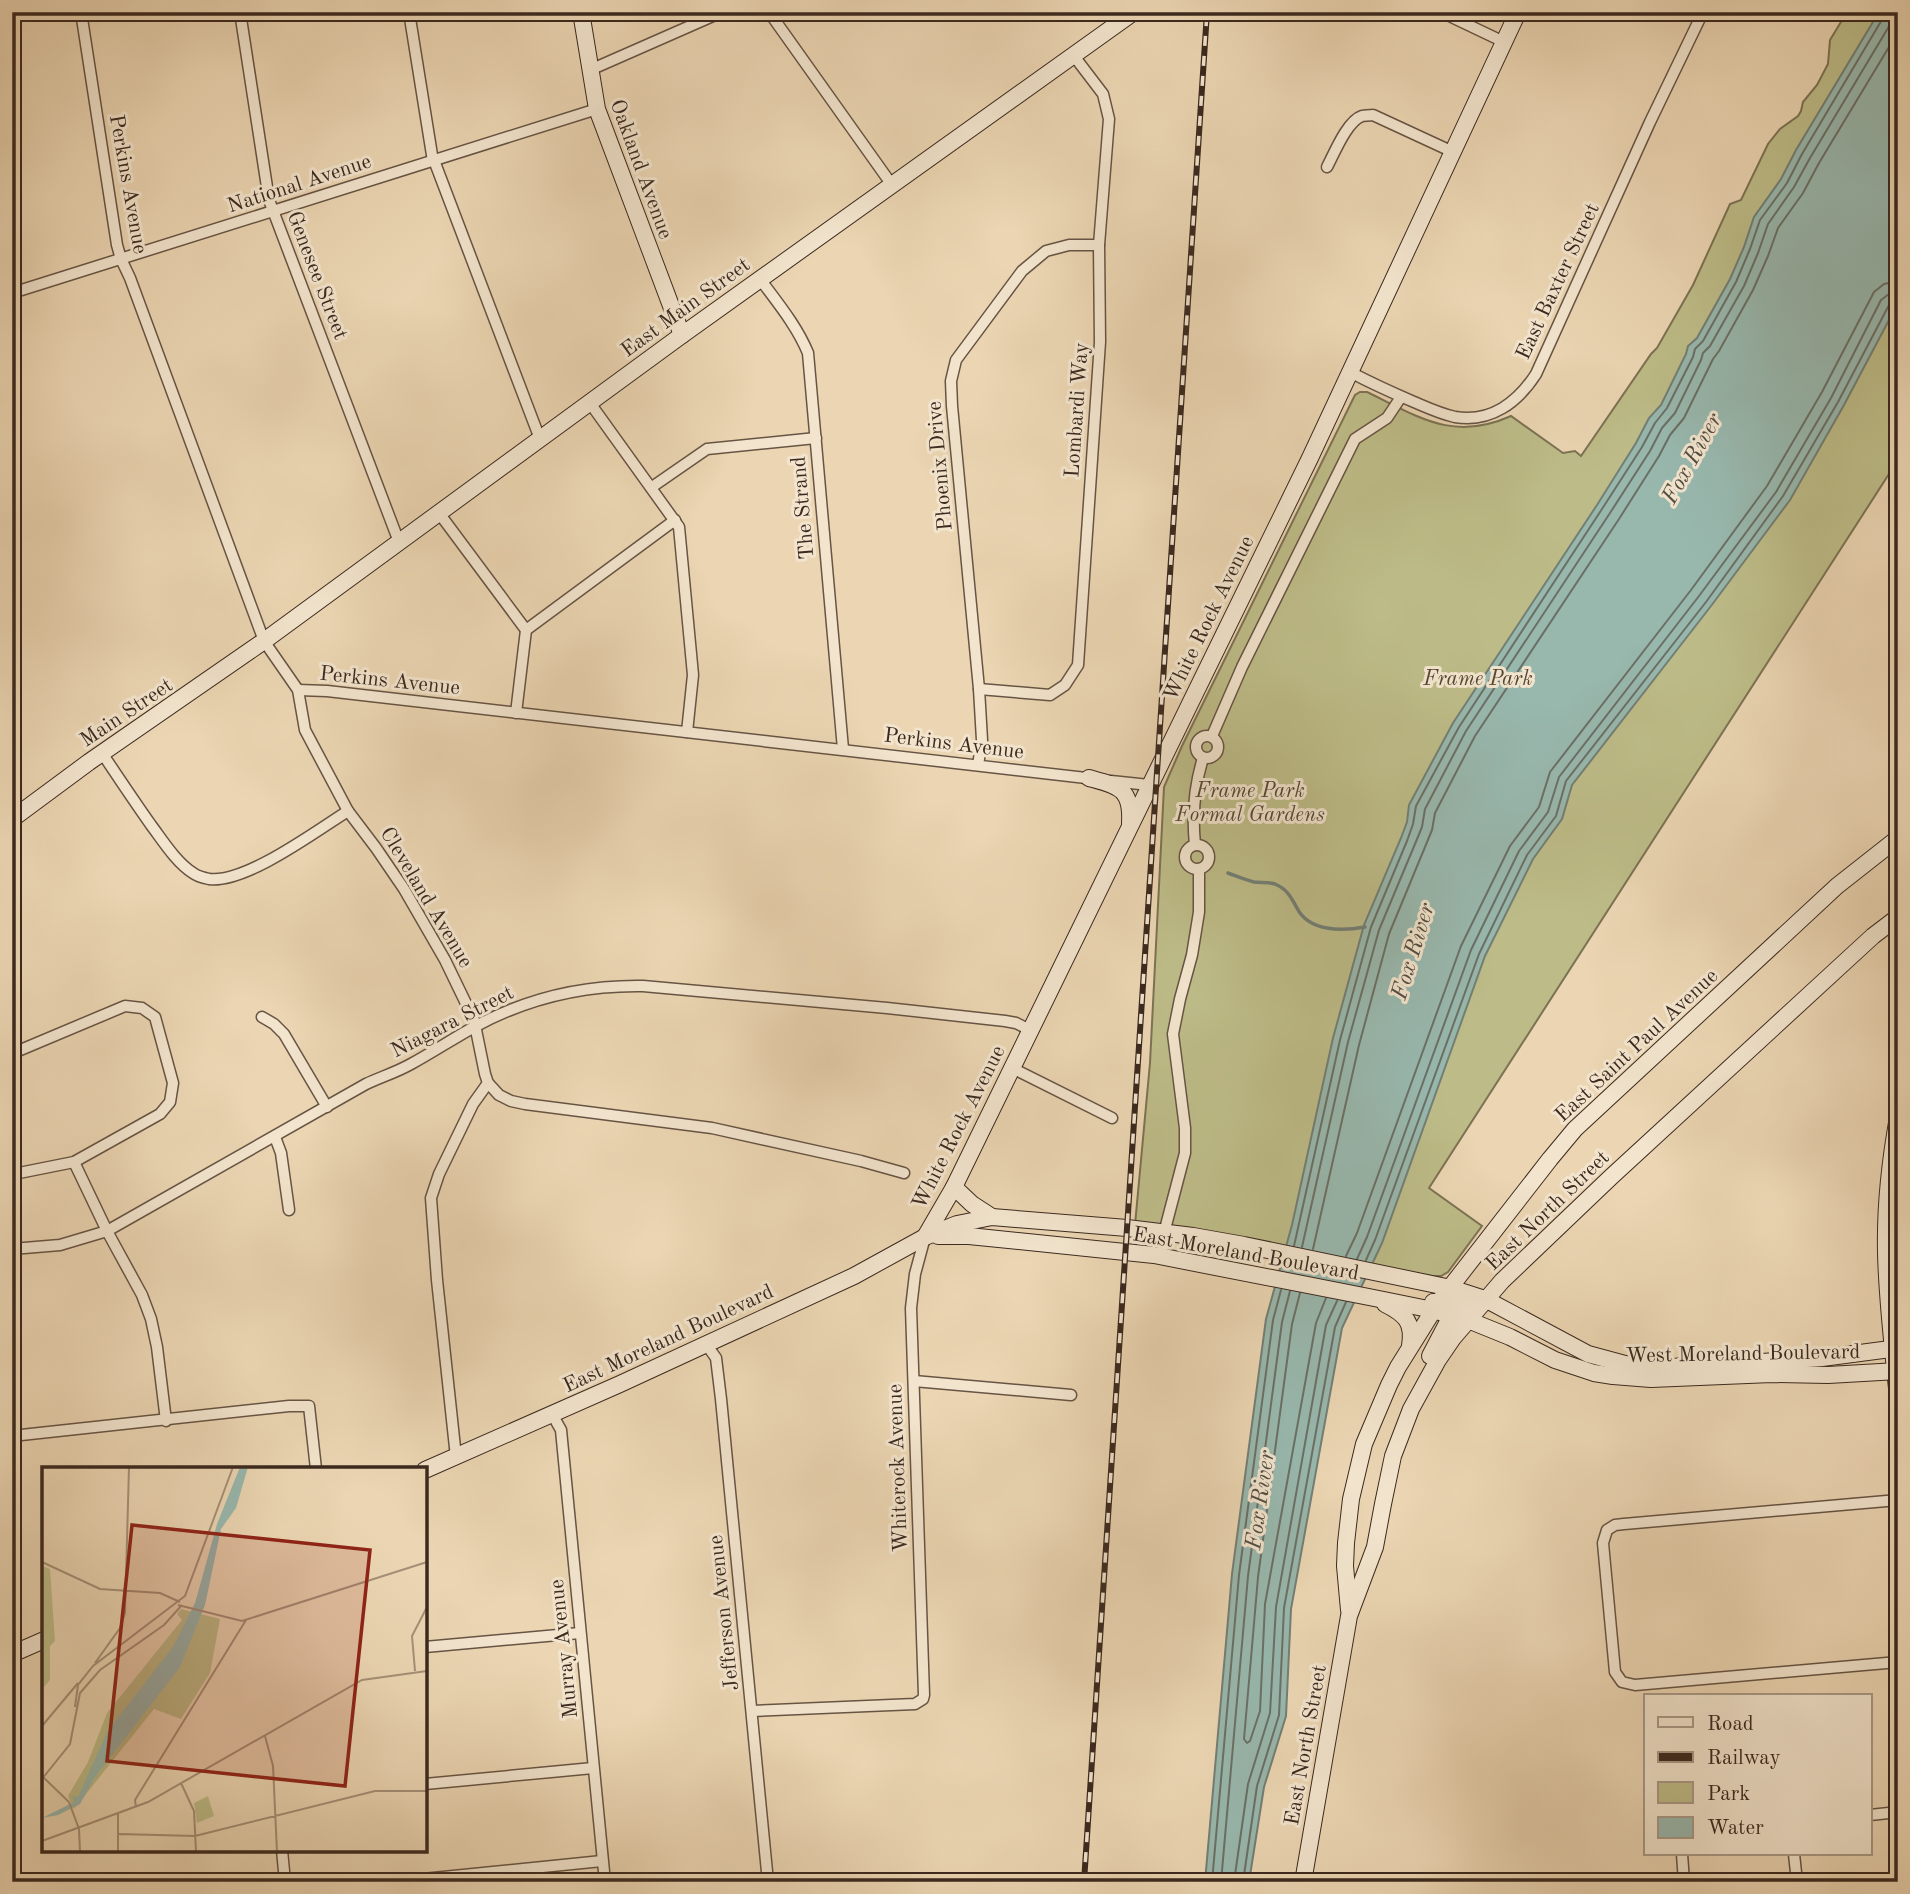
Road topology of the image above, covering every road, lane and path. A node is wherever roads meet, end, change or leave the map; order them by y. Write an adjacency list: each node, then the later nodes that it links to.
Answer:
1 (81, 12): 21 (street, Perkins Avenue)
2 (240, 12): 19 (street, Genesee Street)
3 (409, 12): 16 (street)
4 (581, 12): 13 (main road, Oakland Avenue)
5 (722, 12): 13 (street)
6 (769, 12): 18 (street)
7 (1134, 12): 12 (main road, East Main Street)
8 (1441, 12): 11 (street)
9 (1518, 12): 11 (main road, White Rock Avenue)
10 (1703, 12): 26 (street, East Baxter Street)
11 (1504, 42): 15 (main road, White Rock Avenue)
12 (1074, 56): 18 (main road, East Main Street); 20 (street, Lombardi Way)
13 (590, 70): 14 (main road, Oakland Avenue)
14 (597, 109): 16 (street, National Avenue); 24 (main road, Oakland Avenue)
15 (1453, 152): 17 (street); 25 (main road, White Rock Avenue)
16 (433, 160): 19 (street, National Avenue); 29 (street)
17 (1327, 167)
18 (892, 185): 22 (main road, East Main Street)
19 (273, 211): 21 (street, National Avenue); 33 (street, Genesee Street)
20 (1099, 245): 36 (street, Phoenix Drive); 36 (street, Lombardi Way)
21 (121, 259): 23 (street, National Avenue); 35 (street, Perkins Avenue)
22 (760, 279): 24 (main road, East Main Street); 28 (street, The Strand)
23 (12, 293)
24 (682, 335): 27 (main road, East Main Street)
25 (1350, 372): 26 (street, East Baxter Street); 46 (main road, White Rock Avenue)
26 (1401, 397): 40 (street)
27 (590, 403): 29 (main road, East Main Street); 30 (street)
28 (816, 438): 30 (street); 41 (street, The Strand)
29 (540, 439): 31 (main road, East Main Street)
30 (652, 487): 32 (street)
31 (439, 513): 33 (main road, East Main Street); 34 (street)
32 (676, 520): 34 (street); 39 (street)
33 (399, 542): 35 (main road, East Main Street)
34 (526, 629): 38 (street)
35 (264, 641): 37 (street, Perkins Avenue); 42 (main road, Main Street)
36 (979, 689): 44 (street, Phoenix Drive)
37 (298, 690): 38 (street, Perkins Avenue); 47 (street, Cleveland Avenue)
38 (516, 713): 39 (street, Perkins Avenue)
39 (687, 732): 41 (street, Perkins Avenue)
40 (1212, 736): 43 (street); 43 (street)
41 (843, 749): 44 (street, Perkins Avenue)
42 (102, 753): 47 (street); 48 (main road, Main Street)
43 (1203, 758): 70 (street)
44 (978, 765): 45 (street, Perkins Avenue)
45 (1089, 778): 46 (street, Perkins Avenue); 49 (main road)
46 (1149, 785): 49 (main road, White Rock Avenue)
47 (348, 811): 53 (street, Cleveland Avenue)
48 (12, 819)
49 (1129, 826): 54 (main road, White Rock Avenue)
50 (1898, 838): 77 (main road, East Saint Paul Avenue)
51 (1898, 916): 78 (main road, East North Street)
52 (262, 1017): 58 (street)
53 (476, 1026): 54 (street, Niagara Street); 57 (street, Cleveland Avenue); 58 (street, Niagara Street)
54 (1030, 1030): 56 (main road, White Rock Avenue)
55 (12, 1059): 62 (street)
56 (1012, 1068): 60 (street); 65 (main road, White Rock Avenue)
57 (488, 1083): 64 (street); 91 (street)
58 (327, 1107): 61 (street, Niagara Street)
59 (1898, 1117): 83 (main road)
60 (1112, 1118)
61 (275, 1137): 66 (street); 69 (street, Niagara Street)
62 (74, 1162): 63 (street); 69 (street)
63 (12, 1170)
64 (904, 1173)
65 (954, 1187): 67 (main road); 71 (main road, White Rock Avenue)
66 (289, 1210)
67 (992, 1217): 68 (main road, East Moreland Boulevard); 71 (main road, East Moreland Boulevard)
68 (1065, 1223): 70 (main road, East Moreland Boulevard); 72 (main road)
69 (107, 1231): 73 (street, Niagara Street); 89 (street)
70 (1164, 1233): 74 (street); 75 (main road, East Moreland Boulevard)
71 (925, 1237): 72 (main road, East Moreland Boulevard); 81 (main road, East Moreland Boulevard); 85 (street, Whiterock Avenue)
72 (1062, 1245): 74 (main road, East Moreland Boulevard)
73 (12, 1249)
74 (1162, 1256): 75 (main road, East Moreland Boulevard)
75 (1275, 1266): 76 (main road, East Moreland Boulevard); 76 (main road, East Moreland Boulevard)
76 (1375, 1286): 77 (main road, West Moreland Boulevard); 79 (main road, East Moreland Boulevard); 82 (main road)
77 (1451, 1288): 78 (main road, West Moreland Boulevard); 79 (main road)
78 (1485, 1299): 79 (main road); 80 (main road, East North Street); 83 (main road, West Moreland Boulevard)
79 (1444, 1308): 80 (main road, West Moreland Boulevard); 82 (main road, East North Street); 94 (main road)
80 (1468, 1320): 84 (main road, West Moreland Boulevard); 94 (main road, East North Street)
81 (706, 1344): 88 (main road, East Moreland Boulevard); 102 (street, Jefferson Avenue)
82 (1410, 1346): 96 (main road, East North Street)
83 (1895, 1348): 84 (main road)
84 (1896, 1371): 87 (main road)
85 (914, 1381): 86 (street); 102 (street, Whiterock Avenue)
86 (1071, 1395)
87 (1898, 1398)
88 (552, 1414): 91 (main road, East Moreland Boulevard); 97 (street, Murray Avenue)
89 (166, 1421): 90 (street); 92 (street)
90 (12, 1436)
91 (456, 1457): 93 (main road, East Moreland Boulevard)
92 (316, 1467)
93 (427, 1469)
94 (1387, 1484): 96 (main road, East North Street)
95 (1898, 1500): 101 (street)
96 (1349, 1616): 115 (main road, East North Street)
97 (580, 1633): 99 (street); 103 (street, Murray Avenue)
98 (42, 1641): 100 (main road)
99 (427, 1647)
100 (12, 1654)
101 (1898, 1661)
102 (751, 1712): 114 (street, Jefferson Avenue)
103 (593, 1768): 104 (street); 110 (street, Murray Avenue)
104 (427, 1784)
105 (1898, 1812): 106 (street)
106 (1871, 1815)
107 (282, 1852): 111 (street)
108 (1682, 1856): 116 (street)
109 (1794, 1856): 117 (street)
110 (603, 1861): 112 (street); 113 (street, Murray Avenue)
111 (285, 1882)
112 (393, 1882)
113 (605, 1882)
114 (768, 1882)
115 (1303, 1882)
116 (1684, 1882)
117 (1797, 1882)

